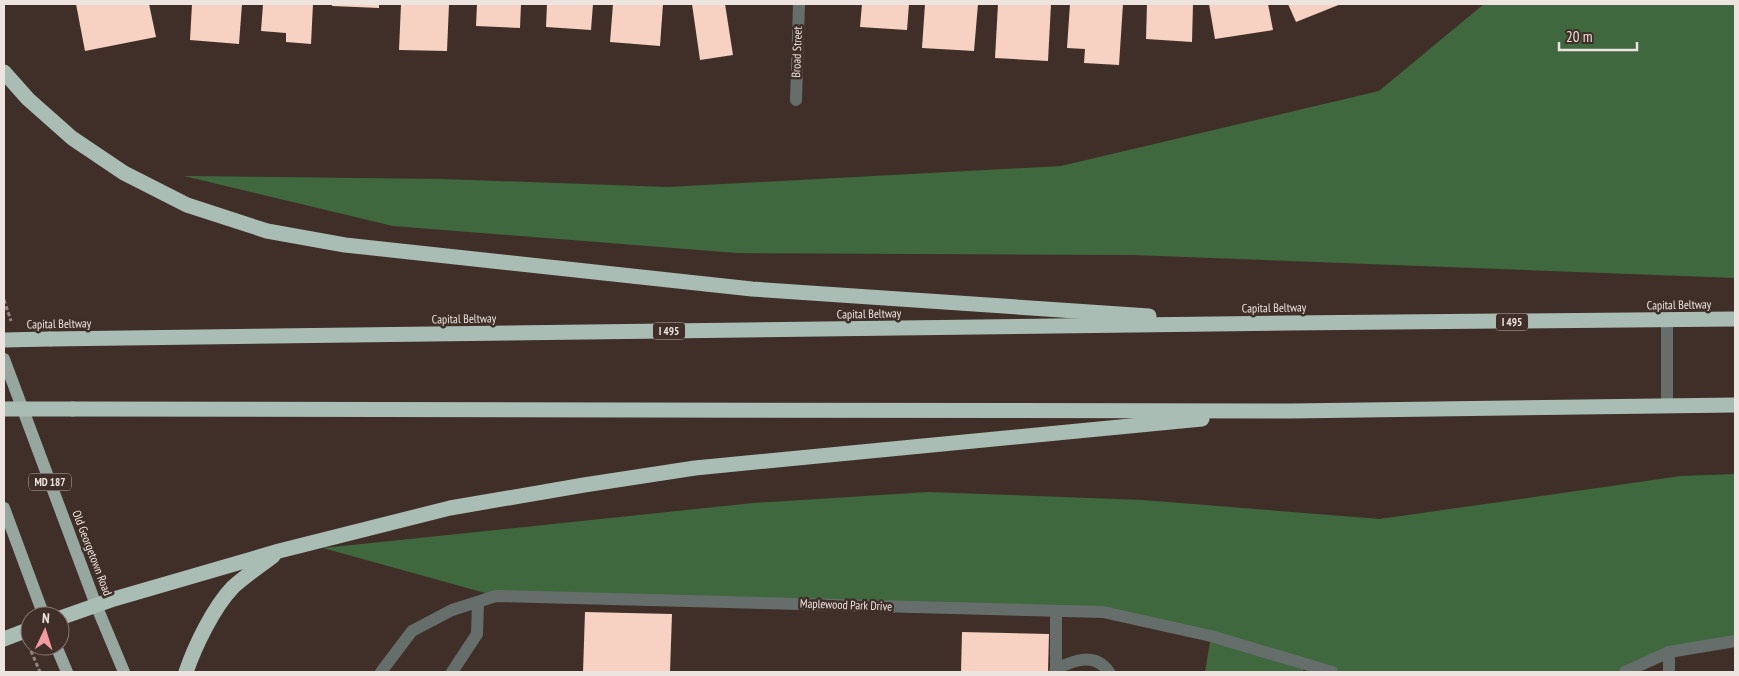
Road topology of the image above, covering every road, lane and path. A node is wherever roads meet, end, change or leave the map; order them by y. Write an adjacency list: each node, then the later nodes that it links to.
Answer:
1 (799, 4): 3 (street, Broad Street)
2 (4, 72): 6 (highway)
3 (796, 100)
4 (1667, 320): 5 (highway, Capital Beltway / I 495); 6 (highway, Capital Beltway / I 495); 9 (street)
5 (1735, 320)
6 (1288, 323): 7 (highway, Capital Beltway / I 495, bridge)
7 (4, 340)
8 (4, 359): 16 (main road, Old Georgetown Road / MD 187)
9 (1667, 405): 10 (highway); 12 (highway)
10 (1735, 405)
11 (4, 409): 12 (highway, bridge)
12 (1291, 411): 14 (highway)
13 (4, 508): 17 (main road)
14 (278, 551): 16 (highway); 30 (highway)
15 (478, 602): 18 (street, Maplewood Park Drive); 31 (street, Maplewood Park Drive); 32 (street)
16 (96, 605): 19 (highway); 29 (main road, Old Georgetown Road / MD 187)
17 (40, 606)
18 (1056, 611): 26 (street); 34 (street, Maplewood Park Drive)
19 (70, 614)
20 (20, 633): 21 (highway)
21 (4, 639)
22 (1735, 641): 23 (street)
23 (1669, 652): 35 (street); 36 (street)
24 (33, 656): 27 (path)
25 (60, 656): 28 (main road)
26 (1055, 670): 33 (street)
27 (40, 672)
28 (67, 672)
29 (124, 672)
30 (186, 672)
31 (381, 672)
32 (452, 672)
33 (1109, 672)
34 (1332, 672)
35 (1625, 672)
36 (1669, 672)

